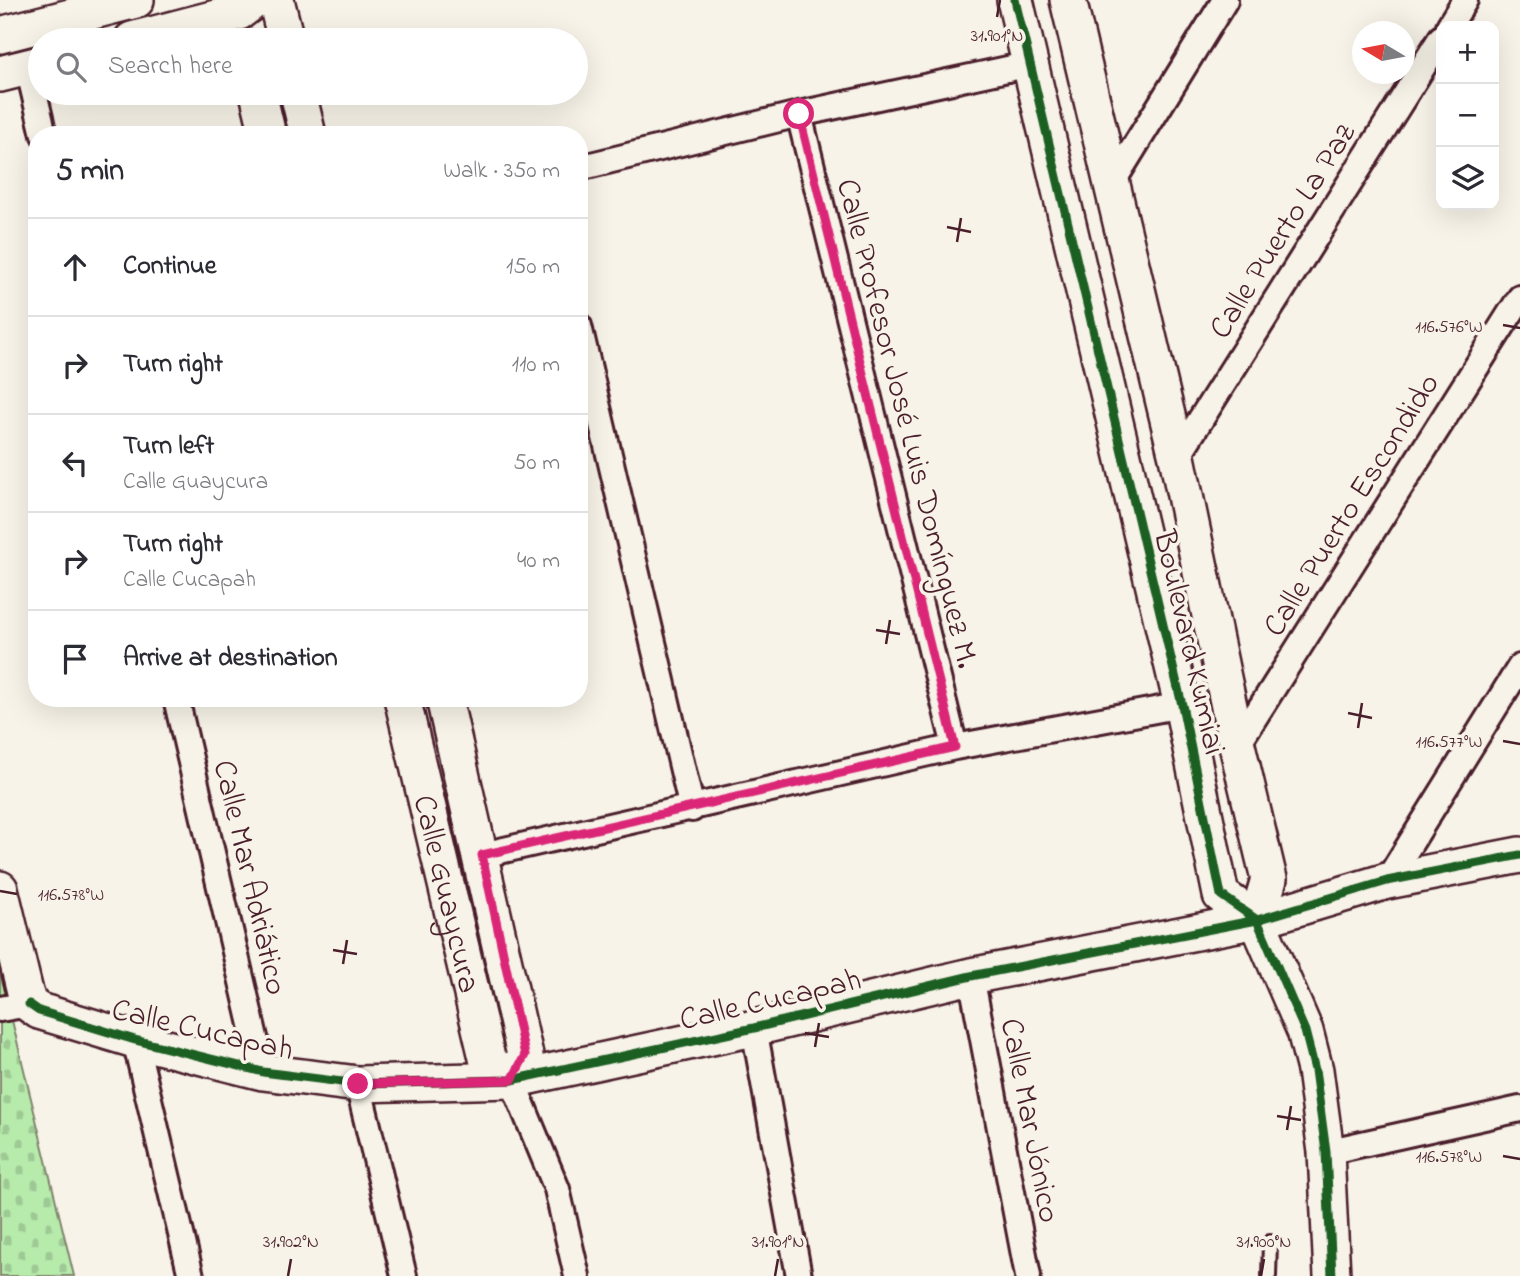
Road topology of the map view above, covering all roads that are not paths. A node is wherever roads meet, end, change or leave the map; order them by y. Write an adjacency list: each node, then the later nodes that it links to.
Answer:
1 (136, 0): 11 (street)
2 (276, 0): 10 (street)
3 (1015, 0): 13 (street, Boulevard Kumiai)
4 (1068, 0): 22 (street, Boulevard Kumiai)
5 (1225, 0): 22 (street)
6 (1465, 0): 8 (street)
7 (244, 13): 9 (street)
8 (1452, 21)
9 (182, 28)
10 (283, 28)
11 (0, 35)
12 (1436, 46): 25 (street, Calle Puerto La Paz)
13 (1031, 64): 17 (street); 27 (street, Boulevard Kumiai)
14 (35, 105): 18 (street)
15 (261, 105): 19 (street)
16 (301, 105): 20 (street)
17 (799, 114): 21 (street); 32 (street, Calle Profesor José Luis Domínguez M.)
18 (41, 126)
19 (266, 126)
20 (306, 126)
21 (588, 166)
22 (1112, 183): 25 (street, Boulevard Kumiai)
23 (1520, 298): 31 (street, Calle Puerto Escondido)
24 (588, 365): 33 (street)
25 (1177, 457): 31 (street, Boulevard Kumiai)
26 (1520, 667): 36 (street)
27 (1182, 705): 32 (street); 38 (street, Boulevard Kumiai)
28 (178, 707): 43 (street, Calle Mar Adriático)
29 (404, 707): 44 (street, Calle Guaycura)
30 (446, 707): 34 (street, Calle Guaycura)
31 (1237, 745): 38 (street, Boulevard Kumiai)
32 (955, 747): 33 (street)
33 (692, 810): 34 (street)
34 (482, 855): 44 (street, Calle Guaycura)
35 (1520, 855): 36 (street, Calle Cucapah)
36 (1387, 880): 38 (street, Calle Cucapah)
37 (0, 889): 40 (street)
38 (1257, 920): 39 (street, Calle Cucapah); 47 (street)
39 (971, 976): 41 (street, Calle Cucapah); 53 (street, Calle Mar Jónico)
40 (15, 1006): 42 (street, Calle Cucapah)
41 (754, 1028): 44 (street, Calle Cucapah); 52 (street)
42 (135, 1040): 43 (street, Calle Cucapah); 49 (street)
43 (264, 1072): 45 (street, Calle Cucapah)
44 (512, 1080): 45 (street, Calle Cucapah); 51 (street, Calle Guaycura)
45 (358, 1084): 50 (street)
46 (1520, 1109): 47 (street)
47 (1326, 1152): 55 (street)
48 (1270, 1242): 54 (lane)
49 (191, 1276)
50 (404, 1276)
51 (578, 1276)
52 (799, 1276)
53 (1028, 1276)
54 (1269, 1276)
55 (1332, 1276)

